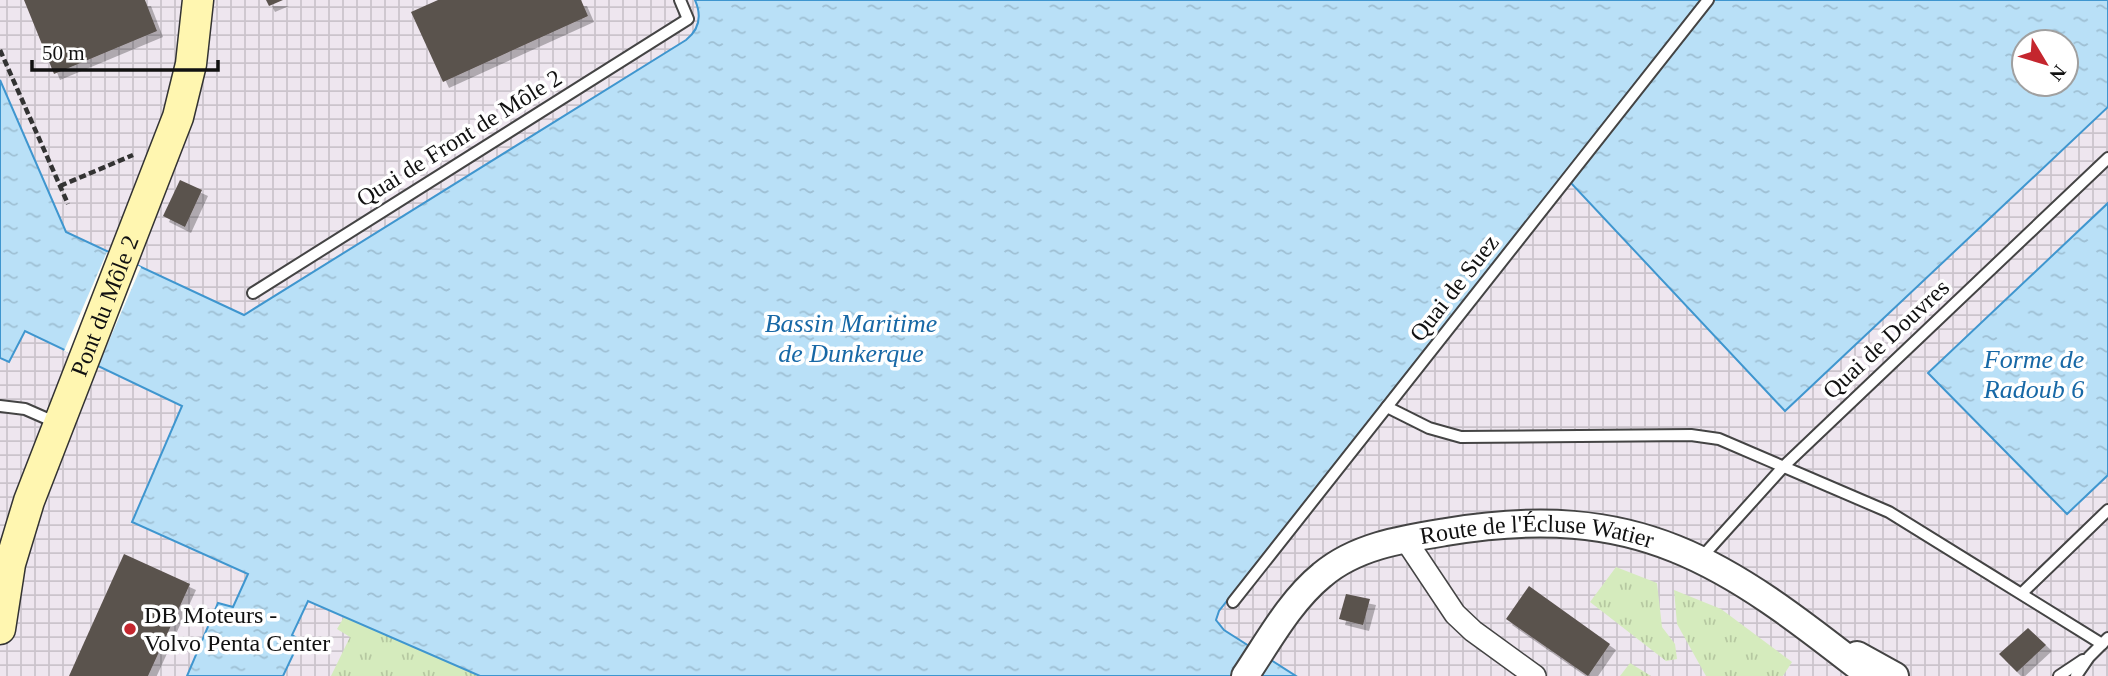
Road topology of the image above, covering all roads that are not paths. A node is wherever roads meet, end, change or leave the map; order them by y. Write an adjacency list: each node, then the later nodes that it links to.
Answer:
1 (198, 0): 8 (main road, Pont du Môle 2)
2 (680, 0): 5 (lane, Quai de Front de Môle 2)
3 (1708, 0): 7 (lane, Quai de Suez)
4 (2108, 158): 9 (lane, Quai de Douvres)
5 (253, 293)
6 (0, 406): 8 (lane)
7 (1387, 407): 9 (lane); 14 (lane, Quai de Suez)
8 (57, 424): 15 (main road, Pont du Môle 2)
9 (1785, 465): 12 (lane, Quai de Douvres); 13 (lane)
10 (2108, 510): 13 (lane)
11 (1405, 539): 12 (street, Route de l'Écluse Watier); 19 (street, Route de l'Écluse Watier); 20 (street)
12 (1701, 558): 16 (street, Route de l'Écluse Watier)
13 (2022, 593): 17 (lane)
14 (1233, 602)
15 (0, 629)
16 (1812, 630): 21 (street, Route de l'Écluse Watier); 22 (street, Route de l'Écluse Watier)
17 (2105, 641): 18 (lane)
18 (2089, 657): 23 (lane); 24 (lane)
19 (1245, 676)
20 (1535, 676)
21 (1870, 676)
22 (1895, 676)
23 (2059, 676)
24 (2076, 676)

